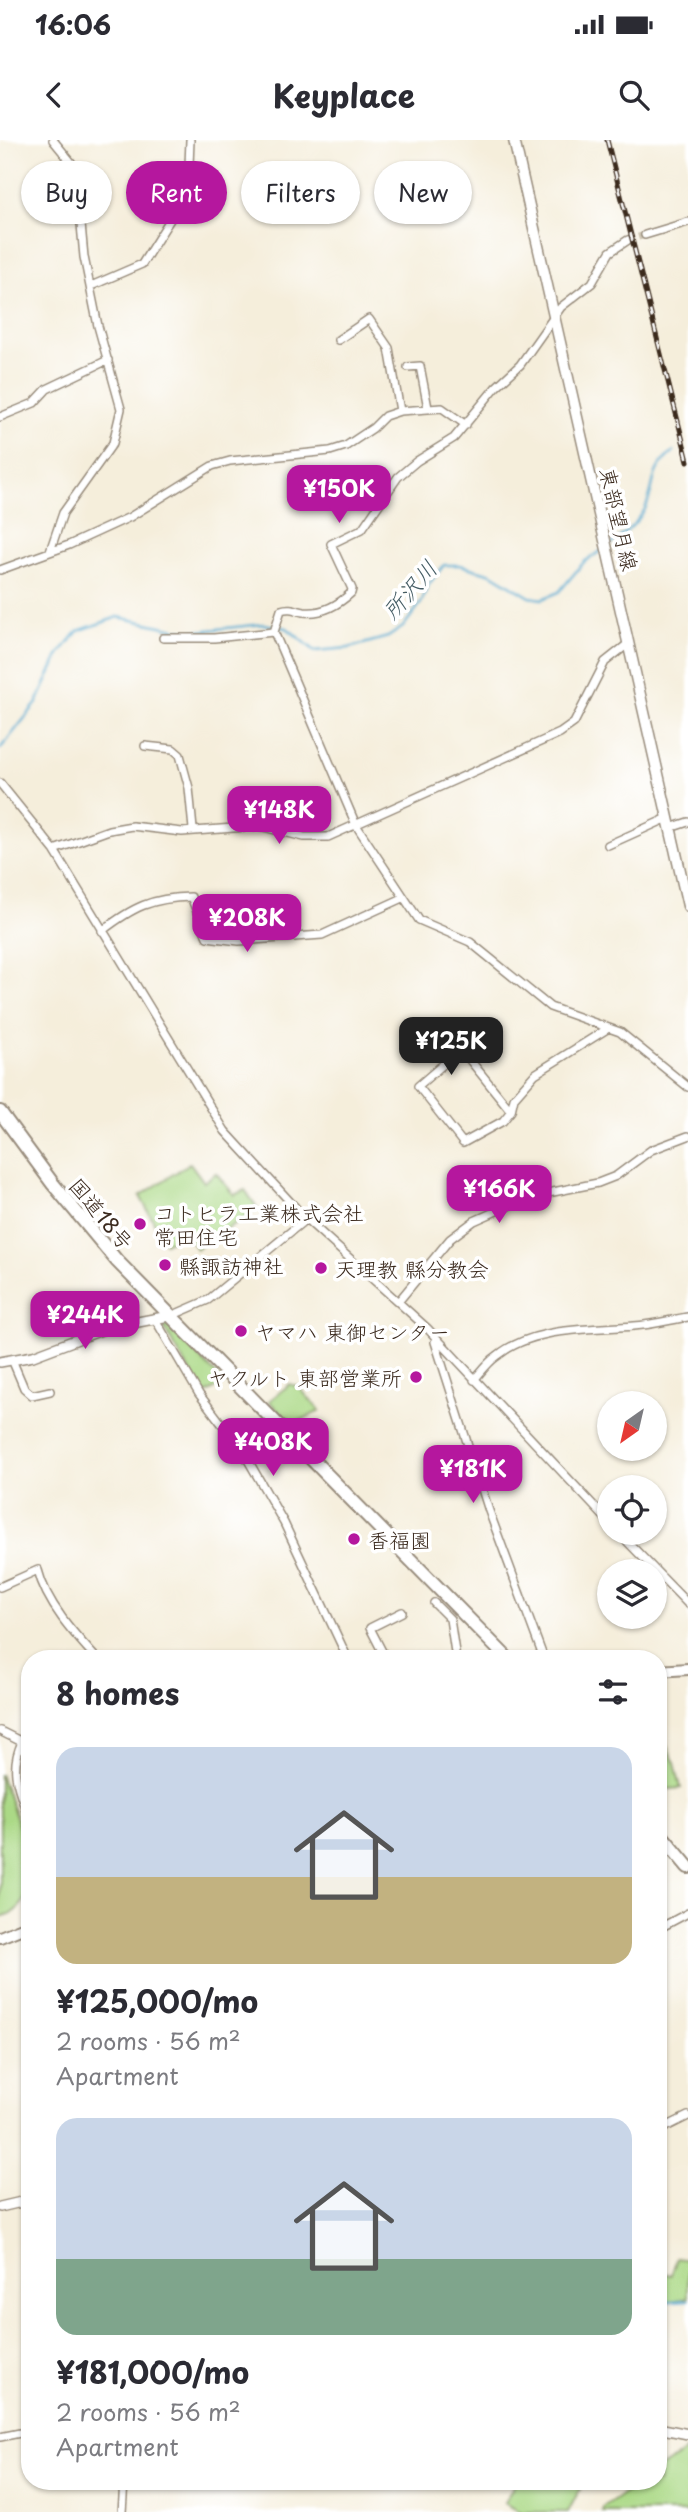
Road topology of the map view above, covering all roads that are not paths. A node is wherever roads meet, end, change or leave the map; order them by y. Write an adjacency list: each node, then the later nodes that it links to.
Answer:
1 (53, 140): 7 (street)
2 (190, 140): 7 (street)
3 (514, 140): 8 (main road, 東部望月線)
4 (688, 222): 5 (street)
5 (645, 235)
6 (628, 240): 8 (street)
7 (91, 286): 10 (street)
8 (554, 315): 15 (street); 20 (main road, 東部望月線)
9 (338, 340): 13 (street)
10 (108, 360): 14 (street); 16 (street)
11 (408, 367): 12 (street)
12 (428, 408): 13 (street); 15 (street)
13 (400, 411): 16 (street)
14 (0, 417)
15 (466, 425): 18 (street)
16 (50, 551): 17 (street)
17 (0, 570)
18 (274, 632): 19 (street); 25 (street)
19 (163, 638)
20 (629, 643): 24 (main road, 東部望月線); 25 (street)
21 (145, 746): 26 (street)
22 (0, 783): 28 (street)
23 (688, 822): 24 (street)
24 (669, 823): 27 (street); 30 (main road, 東部望月線)
25 (356, 825): 26 (street); 29 (street)
26 (192, 829): 28 (street)
27 (608, 845)
28 (54, 850): 31 (street)
29 (403, 898): 31 (street); 32 (street)
30 (688, 906)
31 (102, 932): 37 (street)
32 (607, 1029): 33 (street); 34 (street)
33 (688, 1087)
34 (511, 1111): 34 (street)
35 (0, 1112): 39 (highway, 国道18号)
36 (688, 1136): 38 (street)
37 (306, 1219): 38 (street); 39 (street)
38 (398, 1302): 42 (street)
39 (169, 1316): 41 (street); 57 (highway, 国道18号)
40 (688, 1317): 45 (street)
41 (155, 1319): 44 (street); 54 (street)
42 (434, 1338): 45 (street); 58 (street)
43 (0, 1362): 44 (street)
44 (13, 1362): 46 (street)
45 (474, 1380): 47 (street)
46 (50, 1391)
47 (597, 1509)
48 (631, 1545): 51 (street)
49 (0, 1587): 53 (street)
50 (434, 1602): 56 (street)
51 (688, 1604)
52 (402, 1612): 55 (street)
53 (89, 1650)
54 (344, 1650)
55 (381, 1650)
56 (455, 1650)
57 (499, 1650)
58 (539, 1650)
59 (688, 1669): 60 (main road)
60 (667, 1670)
61 (0, 1731): 62 (street)
62 (21, 1739)
63 (21, 1748): 64 (street)
64 (21, 1794)
65 (667, 1842): 66 (highway)
66 (688, 1867)
67 (688, 1913): 68 (street)
68 (667, 1924)
69 (21, 1929): 70 (main road)
70 (0, 1937)
71 (688, 2116): 72 (street)
72 (667, 2126)
73 (21, 2202): 74 (street)
74 (0, 2207)
75 (667, 2430): 77 (street)
76 (21, 2433): 78 (street)
77 (688, 2434)
78 (0, 2437)
79 (123, 2490): 80 (street)
80 (122, 2512)

